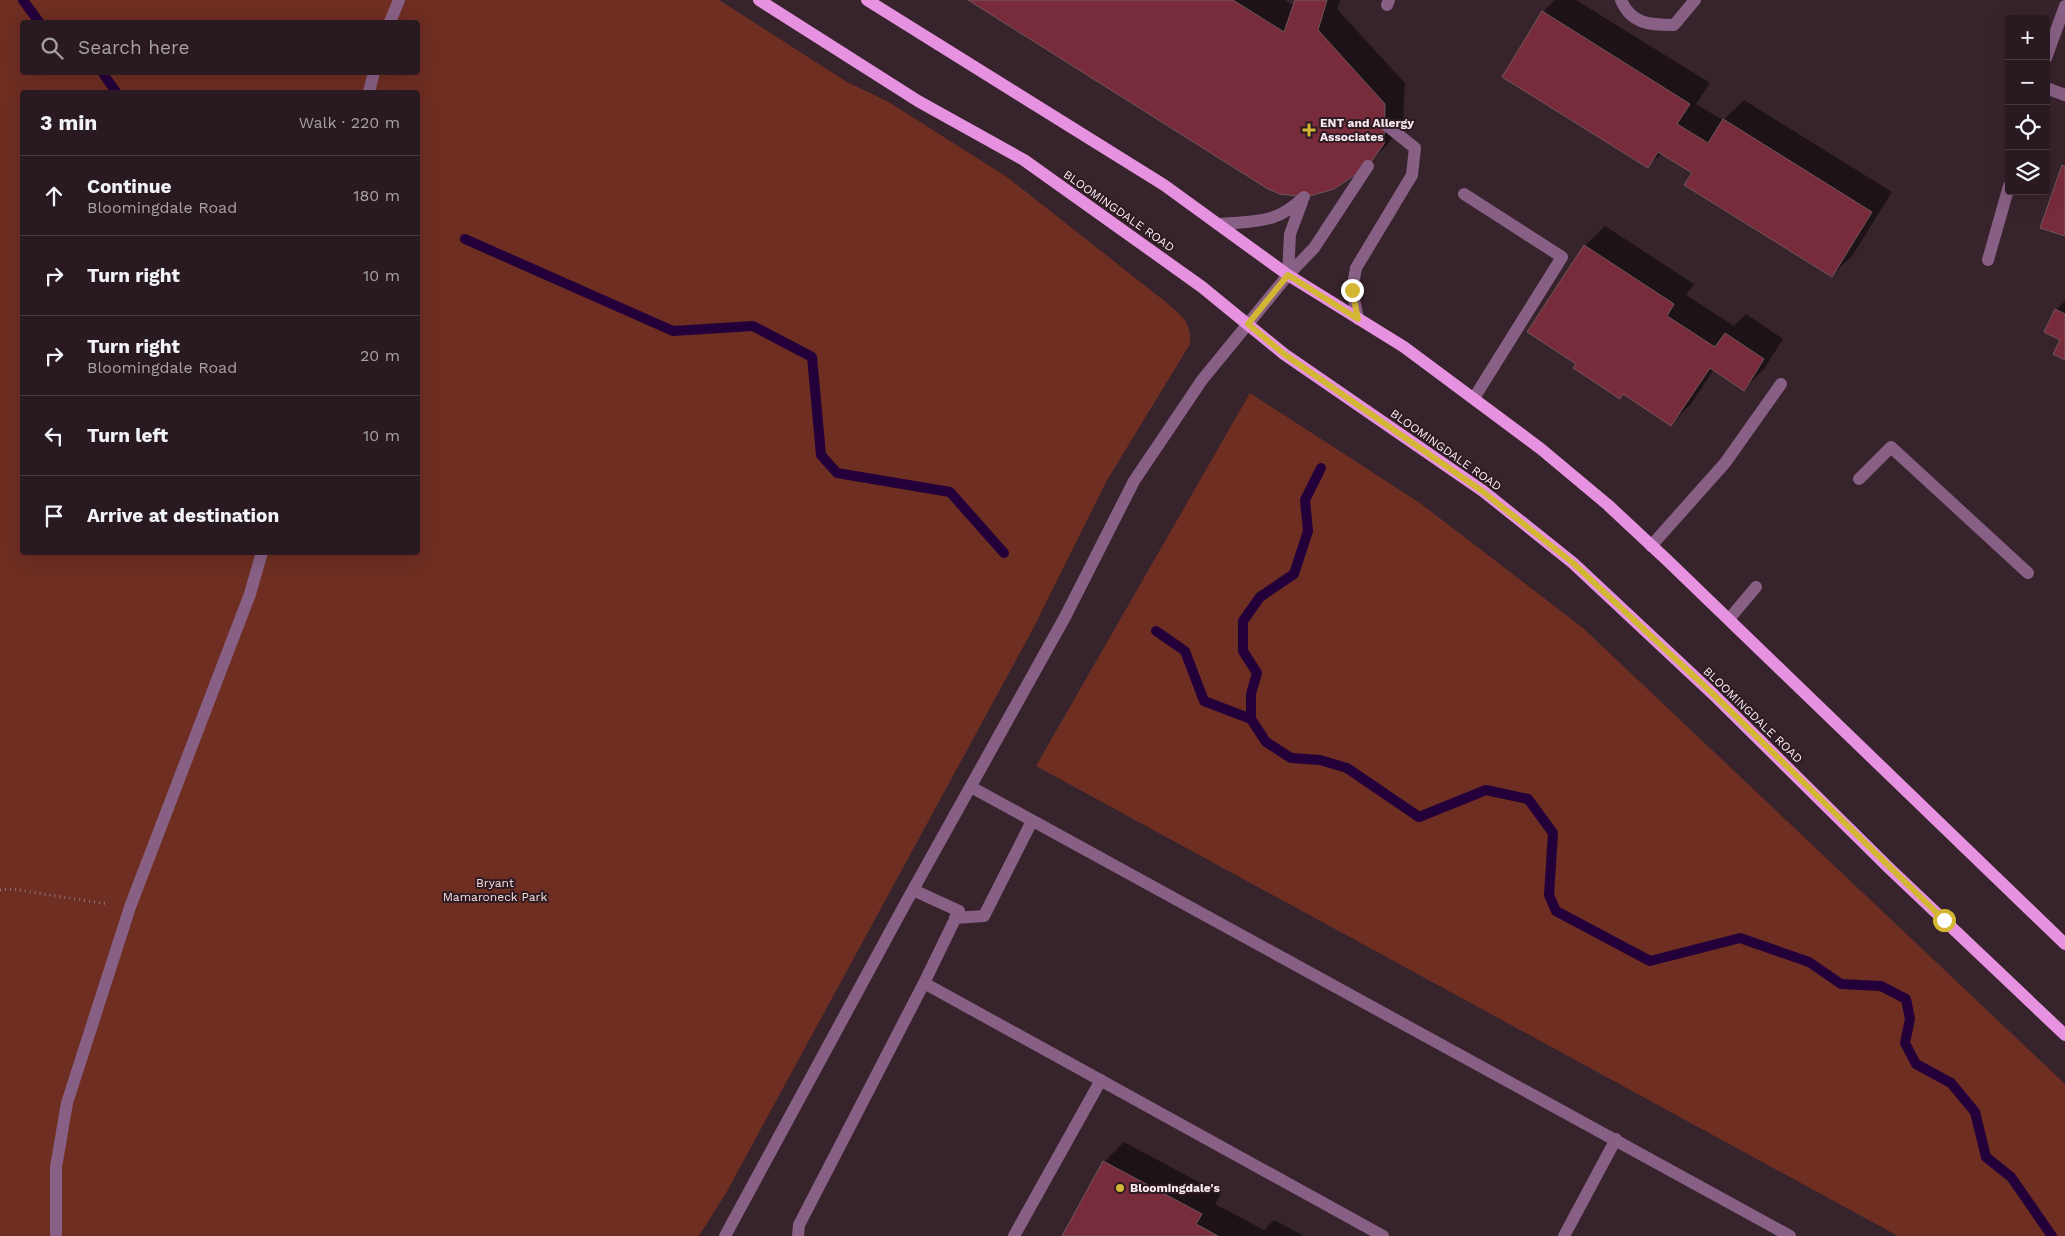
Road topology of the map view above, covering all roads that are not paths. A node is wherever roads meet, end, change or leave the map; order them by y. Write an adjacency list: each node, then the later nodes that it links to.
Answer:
1 (398, 0): 7 (street)
2 (759, 0): 21 (main road, BLOOMINGDALE ROAD)
3 (867, 0): 17 (main road)
4 (1621, 0): 5 (street)
5 (1695, 0)
6 (2065, 6): 8 (street)
7 (391, 20)
8 (2050, 47)
9 (373, 75): 11 (street)
10 (2050, 89): 12 (street)
11 (370, 90)
12 (2065, 95)
13 (1385, 124): 20 (street)
14 (1368, 166): 19 (street)
15 (1464, 194): 23 (street)
16 (2006, 195): 18 (street)
17 (1220, 224): 19 (main road); 19 (street)
18 (1988, 260)
19 (1288, 275): 20 (main road); 21 (street)
20 (1358, 319): 23 (main road)
21 (1248, 324): 30 (street); 36 (main road, BLOOMINGDALE ROAD)
22 (1780, 384): 25 (street)
23 (1474, 398): 25 (main road)
24 (1859, 479): 27 (street)
25 (1651, 546): 29 (main road)
26 (261, 555): 39 (street)
27 (2028, 574)
28 (1756, 587): 29 (street)
29 (1728, 619): 34 (main road)
30 (971, 787): 31 (street); 32 (street)
31 (1032, 821): 33 (street); 38 (street)
32 (913, 890): 33 (street); 40 (street)
33 (955, 918): 35 (street)
34 (2065, 944)
35 (924, 983): 37 (street); 41 (street)
36 (2065, 1035)
37 (1101, 1080): 42 (street); 43 (street)
38 (1616, 1139): 44 (street); 45 (street)
39 (56, 1236)
40 (725, 1236)
41 (798, 1236)
42 (1014, 1236)
43 (1383, 1236)
44 (1564, 1236)
45 (1790, 1236)

